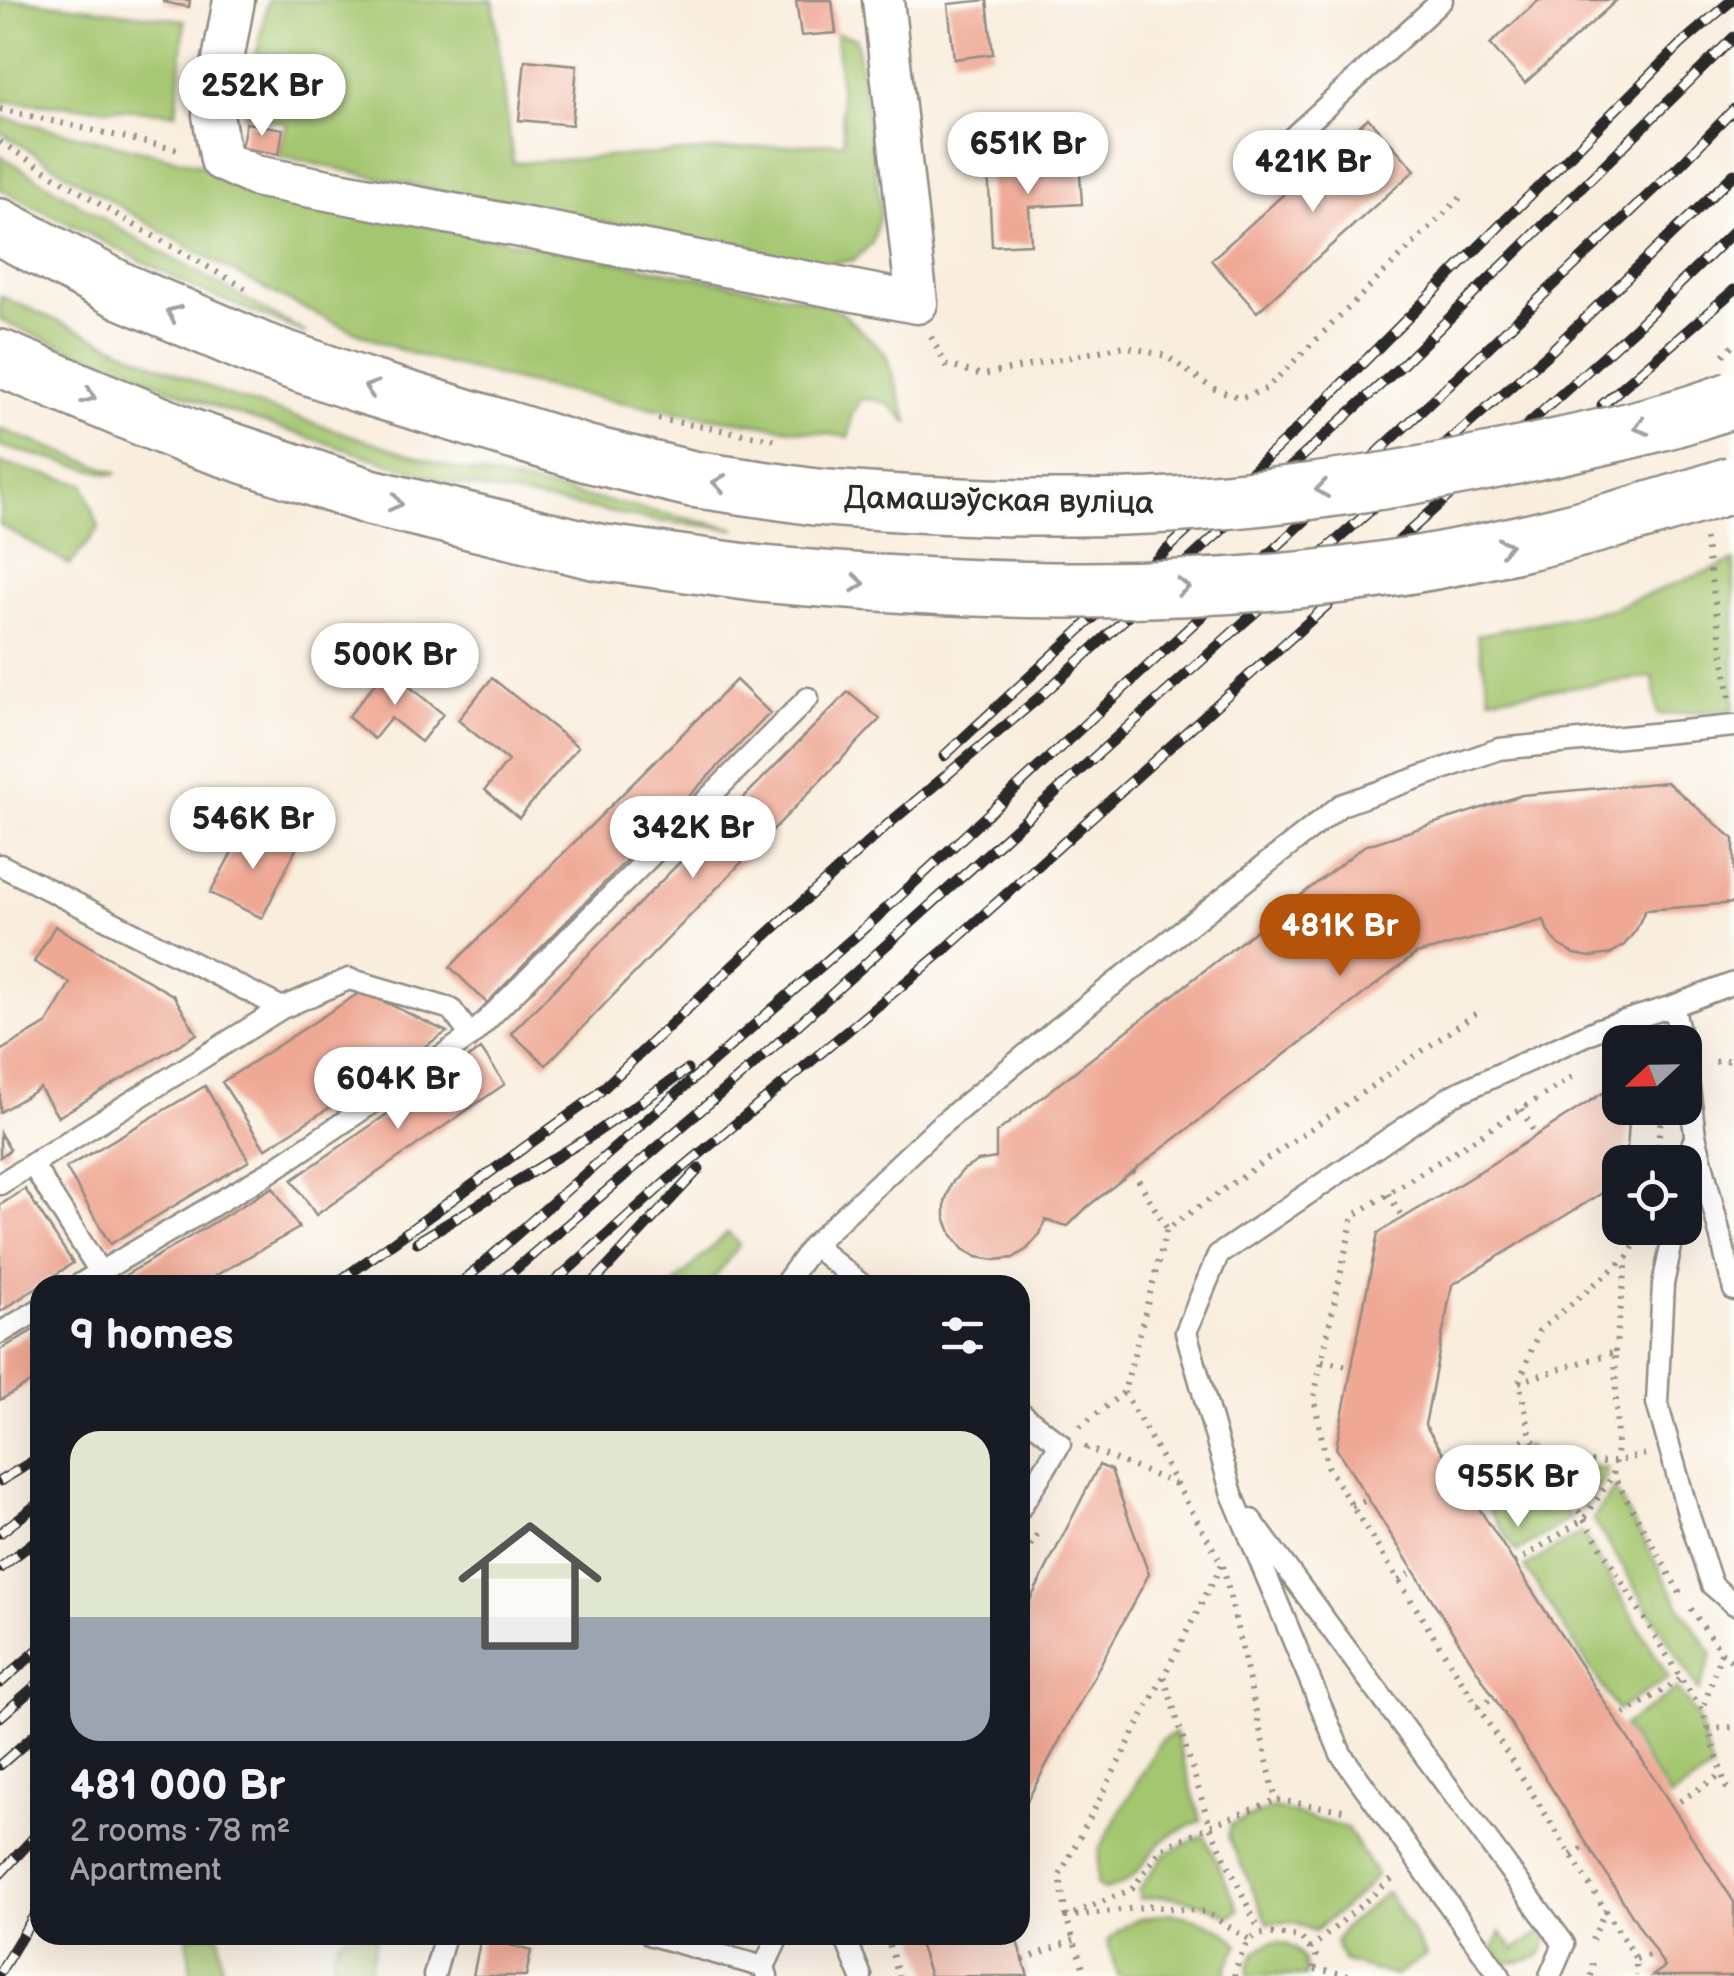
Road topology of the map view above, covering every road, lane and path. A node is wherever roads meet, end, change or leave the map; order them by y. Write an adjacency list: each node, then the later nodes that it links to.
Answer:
1 (234, 0): 7 (street)
2 (883, 0): 11 (street)
3 (1442, 0): 5 (lane)
4 (0, 109): 7 (path)
5 (1293, 137)
6 (0, 142): 10 (path)
7 (221, 160): 11 (street)
8 (1465, 194): 11 (path)
9 (0, 228): 13 (main road, Дамашэўская вуліца, one-way to 9, bridge)
10 (267, 300)
11 (917, 303)
12 (0, 358): 16 (main road, one-way to 16, bridge)
13 (1734, 399)
14 (655, 418): 15 (path)
15 (787, 442)
16 (1734, 484)
17 (808, 698): 24 (lane)
18 (1734, 726): 37 (lane)
19 (0, 865): 22 (lane)
20 (1734, 983): 21 (lane)
21 (1673, 1006): 23 (lane); 63 (lane)
22 (282, 1008): 24 (lane); 31 (lane)
23 (1678, 1025)
24 (471, 1036): 41 (lane)
25 (1587, 1068): 26 (path)
26 (1522, 1109): 28 (path); 34 (path)
27 (1693, 1125): 29 (lane)
28 (1536, 1136)
29 (1694, 1136): 30 (lane); 45 (lane)
30 (1692, 1145)
31 (32, 1164): 33 (lane); 41 (lane)
32 (1133, 1171): 36 (path)
33 (0, 1184)
34 (1388, 1194): 35 (path); 49 (path)
35 (1403, 1217)
36 (1167, 1229)
37 (813, 1245): 43 (lane); 44 (lane)
38 (1637, 1245): 40 (path)
39 (1671, 1245): 75 (lane)
40 (1627, 1258): 48 (path); 51 (path)
41 (100, 1272): 42 (lane)
42 (95, 1275)
43 (791, 1275)
44 (850, 1275)
45 (1734, 1290)
46 (30, 1315): 47 (lane)
47 (0, 1333)
48 (1615, 1352): 51 (path); 56 (path)
49 (1322, 1361): 50 (path); 65 (path)
50 (1353, 1367)
51 (1518, 1382): 54 (path)
52 (1124, 1392): 61 (path)
53 (1030, 1420): 62 (lane)
54 (1531, 1438): 57 (path); 59 (path)
55 (1645, 1454): 56 (path)
56 (1615, 1462): 57 (path); 60 (path)
57 (1548, 1463): 66 (path)
58 (1078, 1465): 61 (path)
59 (1452, 1468)
60 (1614, 1476): 66 (path); 74 (path)
61 (1177, 1484): 69 (path)
62 (1030, 1492)
63 (1232, 1494): 116 (lane); 117 (lane)
64 (1368, 1500): 65 (path)
65 (1352, 1506): 73 (path)
66 (1584, 1519): 70 (path); 79 (path)
67 (1039, 1531): 68 (path)
68 (1030, 1547)
69 (1222, 1564): 78 (path); 88 (path)
70 (1515, 1564)
71 (1675, 1564): 74 (path)
72 (1413, 1571): 73 (path)
73 (1400, 1581): 81 (path)
74 (1685, 1601): 76 (path)
75 (1734, 1604)
76 (1721, 1652): 77 (path); 82 (path)
77 (1734, 1663)
78 (1164, 1677): 91 (path); 95 (path)
79 (1681, 1679): 82 (path); 83 (path)
80 (1492, 1698): 81 (path)
81 (1478, 1706): 93 (path)
82 (1703, 1711): 85 (path)
83 (1615, 1720)
84 (1734, 1728): 85 (path)
85 (1708, 1729): 86 (path)
86 (1722, 1774): 87 (path); 89 (path)
87 (1734, 1794)
88 (1276, 1800): 90 (path); 91 (path)
89 (1671, 1807)
90 (1353, 1812)
91 (1210, 1826): 95 (path); 96 (path)
92 (1587, 1846): 93 (path)
93 (1571, 1854): 106 (path)
94 (1395, 1876): 104 (path)
95 (1066, 1917): 97 (path); 98 (path)
96 (1260, 1932): 97 (path); 104 (path)
97 (1248, 1939): 114 (path)
98 (1074, 1940): 107 (path); 113 (path)
99 (442, 1945): 110 (lane)
100 (683, 1945): 108 (lane)
101 (775, 1945): 108 (lane)
102 (848, 1945): 111 (lane)
103 (889, 1945): 112 (path)
104 (1310, 1950): 109 (path)
105 (1656, 1953): 106 (path)
106 (1636, 1959): 118 (path)
107 (1023, 1960)
108 (765, 1971)
109 (1314, 1972): 115 (path)
110 (434, 1976)
111 (860, 1976)
112 (900, 1976)
113 (1086, 1976)
114 (1234, 1976)
115 (1352, 1976)
116 (1500, 1976)
117 (1550, 1976)
118 (1636, 1976)

